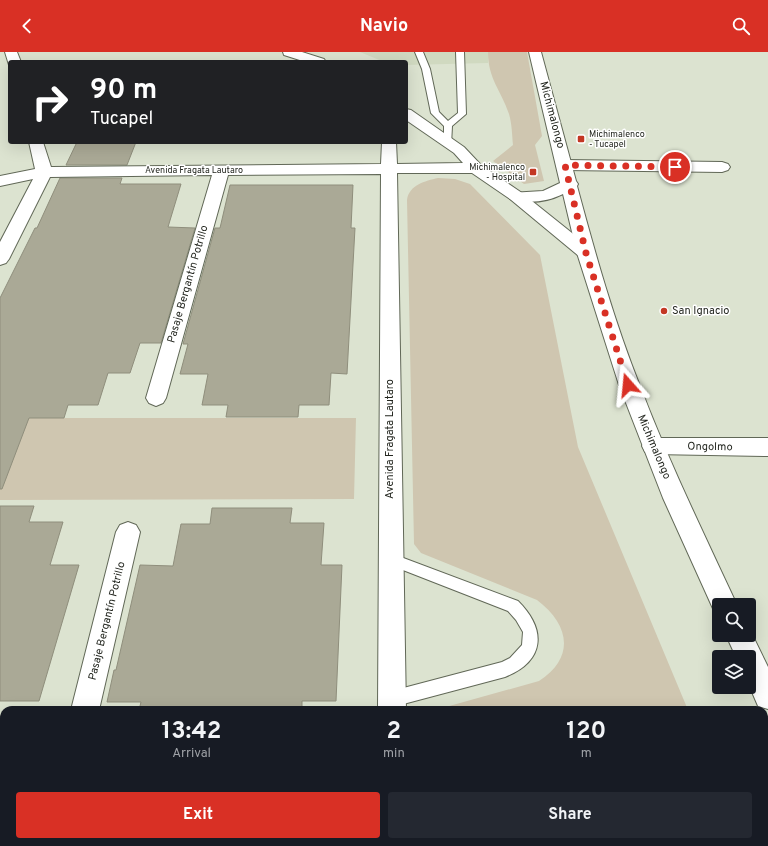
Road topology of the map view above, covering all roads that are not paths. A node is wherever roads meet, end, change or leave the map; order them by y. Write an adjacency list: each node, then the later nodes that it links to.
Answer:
1 (289, 52): 5 (street)
2 (419, 52): 7 (lane)
3 (460, 52): 7 (lane)
4 (536, 52): 11 (street, Michimalongo)
5 (314, 60)
6 (408, 114): 8 (street)
7 (448, 124): 8 (lane)
8 (448, 143): 13 (street)
9 (37, 144): 16 (street)
10 (389, 144): 14 (street, Avenida Fragata Lautaro)
11 (565, 165): 12 (street); 18 (street, Michimalongo)
12 (722, 167)
13 (475, 168): 14 (street, Avenida Fragata Lautaro); 19 (street)
14 (389, 169): 15 (street, Avenida Fragata Lautaro); 26 (street, Avenida Fragata Lautaro)
15 (221, 170): 16 (street, Avenida Fragata Lautaro); 22 (street, Pasaje Bergantín Potrillo)
16 (44, 172): 17 (street, Avenida Fragata Lautaro); 21 (street)
17 (0, 181)
18 (570, 184): 19 (street); 20 (street, Michimalongo)
19 (516, 196): 20 (street)
20 (586, 253): 23 (street, Michimalongo)
21 (0, 259)
22 (156, 398)
23 (652, 446): 24 (street, Ongolmo); 27 (street, Michimalongo)
24 (768, 447)
25 (128, 532): 31 (street, Pasaje Bergantín Potrillo)
26 (390, 559): 30 (street, Avenida Fragata Lautaro); 30 (lane)
27 (721, 598)
28 (742, 642): 29 (street)
29 (768, 696)
30 (392, 704)
31 (86, 706)

